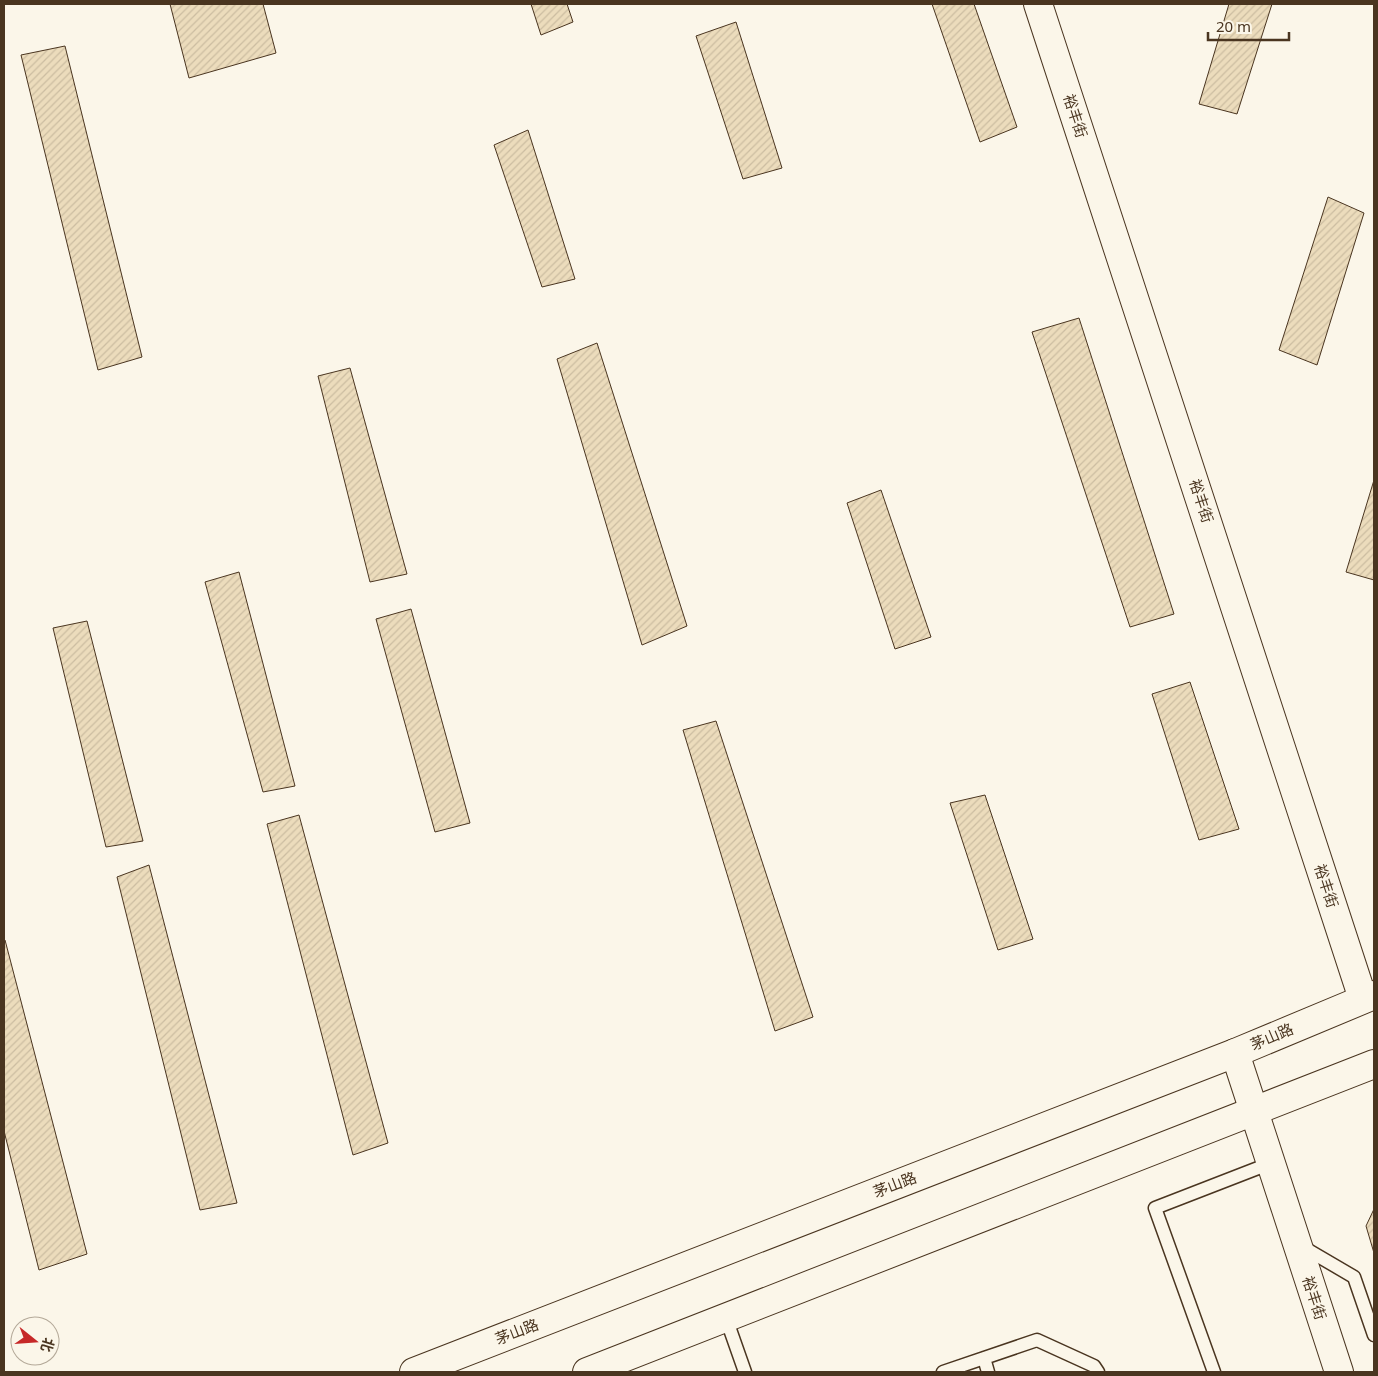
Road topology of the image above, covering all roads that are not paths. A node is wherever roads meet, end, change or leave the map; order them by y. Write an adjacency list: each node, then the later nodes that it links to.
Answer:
1 (1038, 4): 2 (main road, 裕丰街)
2 (1369, 997): 3 (main road, 茅山路)
3 (1235, 1053): 5 (main road, 裕丰街); 11 (main road, 茅山路)
4 (1374, 1064): 5 (main road)
5 (1254, 1112): 6 (main road, 裕丰街); 8 (main road)
6 (1271, 1163): 7 (main road, 裕丰街); 17 (lane)
7 (1296, 1243): 9 (lane); 18 (main road, 裕丰街)
8 (726, 1318): 12 (main road); 13 (lane)
9 (1374, 1335)
10 (984, 1358): 14 (lane); 15 (lane); 16 (lane)
11 (414, 1372)
12 (587, 1372)
13 (745, 1372)
14 (943, 1372)
15 (988, 1372)
16 (1098, 1372)
17 (1214, 1372)
18 (1339, 1372)

